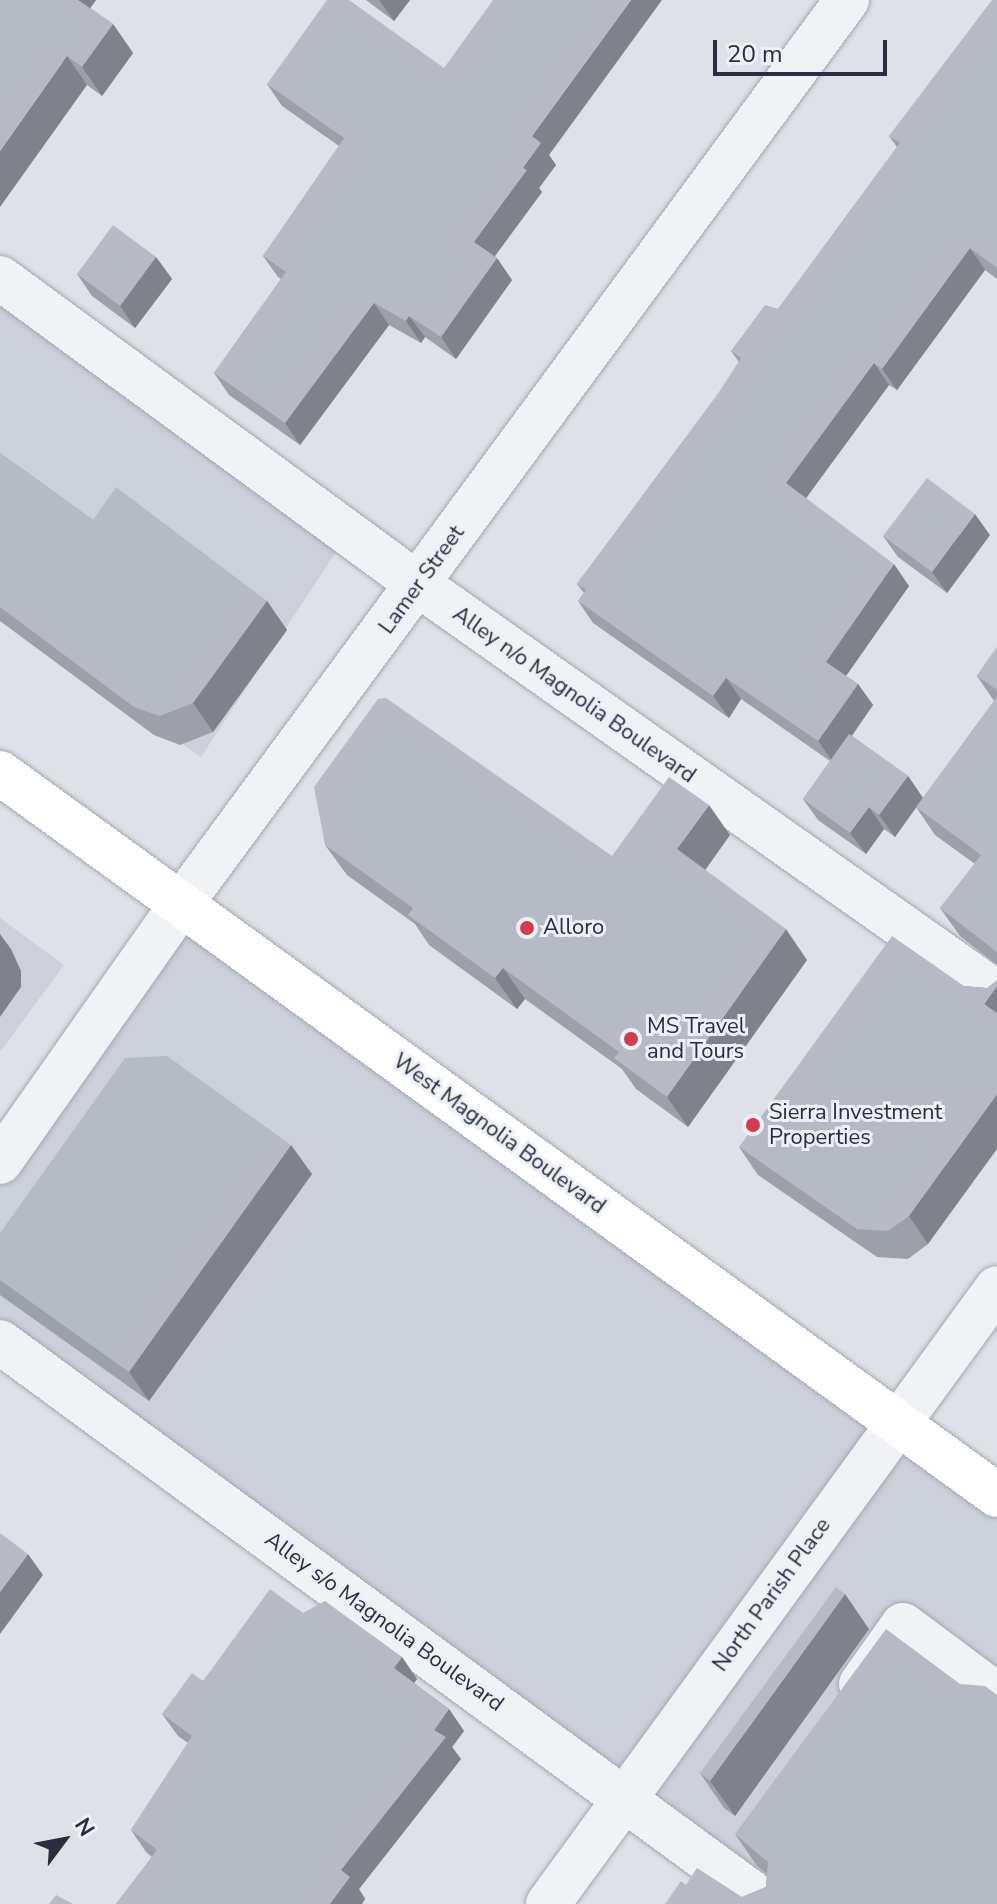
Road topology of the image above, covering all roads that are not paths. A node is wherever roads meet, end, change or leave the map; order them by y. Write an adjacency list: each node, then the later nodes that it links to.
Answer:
1 (847, 0): 3 (street, Lamer Street)
2 (0, 278): 3 (street, Alley n/o Magnolia Boulevard)
3 (419, 585): 5 (street, Lamer Street); 6 (street, Alley n/o Magnolia Boulevard)
4 (0, 773): 5 (main road, West Magnolia Boulevard)
5 (181, 904): 7 (street, Lamer Street); 10 (main road, West Magnolia Boulevard)
6 (997, 993)
7 (0, 1162)
8 (997, 1288): 10 (street, North Parish Place)
9 (0, 1342): 14 (street, Alley s/o Magnolia Boulevard)
10 (897, 1423): 11 (main road, West Magnolia Boulevard); 14 (street, North Parish Place)
11 (997, 1495)
12 (997, 1695): 13 (street)
13 (832, 1723)
14 (625, 1798): 15 (street, North Parish Place); 16 (street, Alley s/o Magnolia Boulevard)
15 (548, 1904)
16 (767, 1904)

